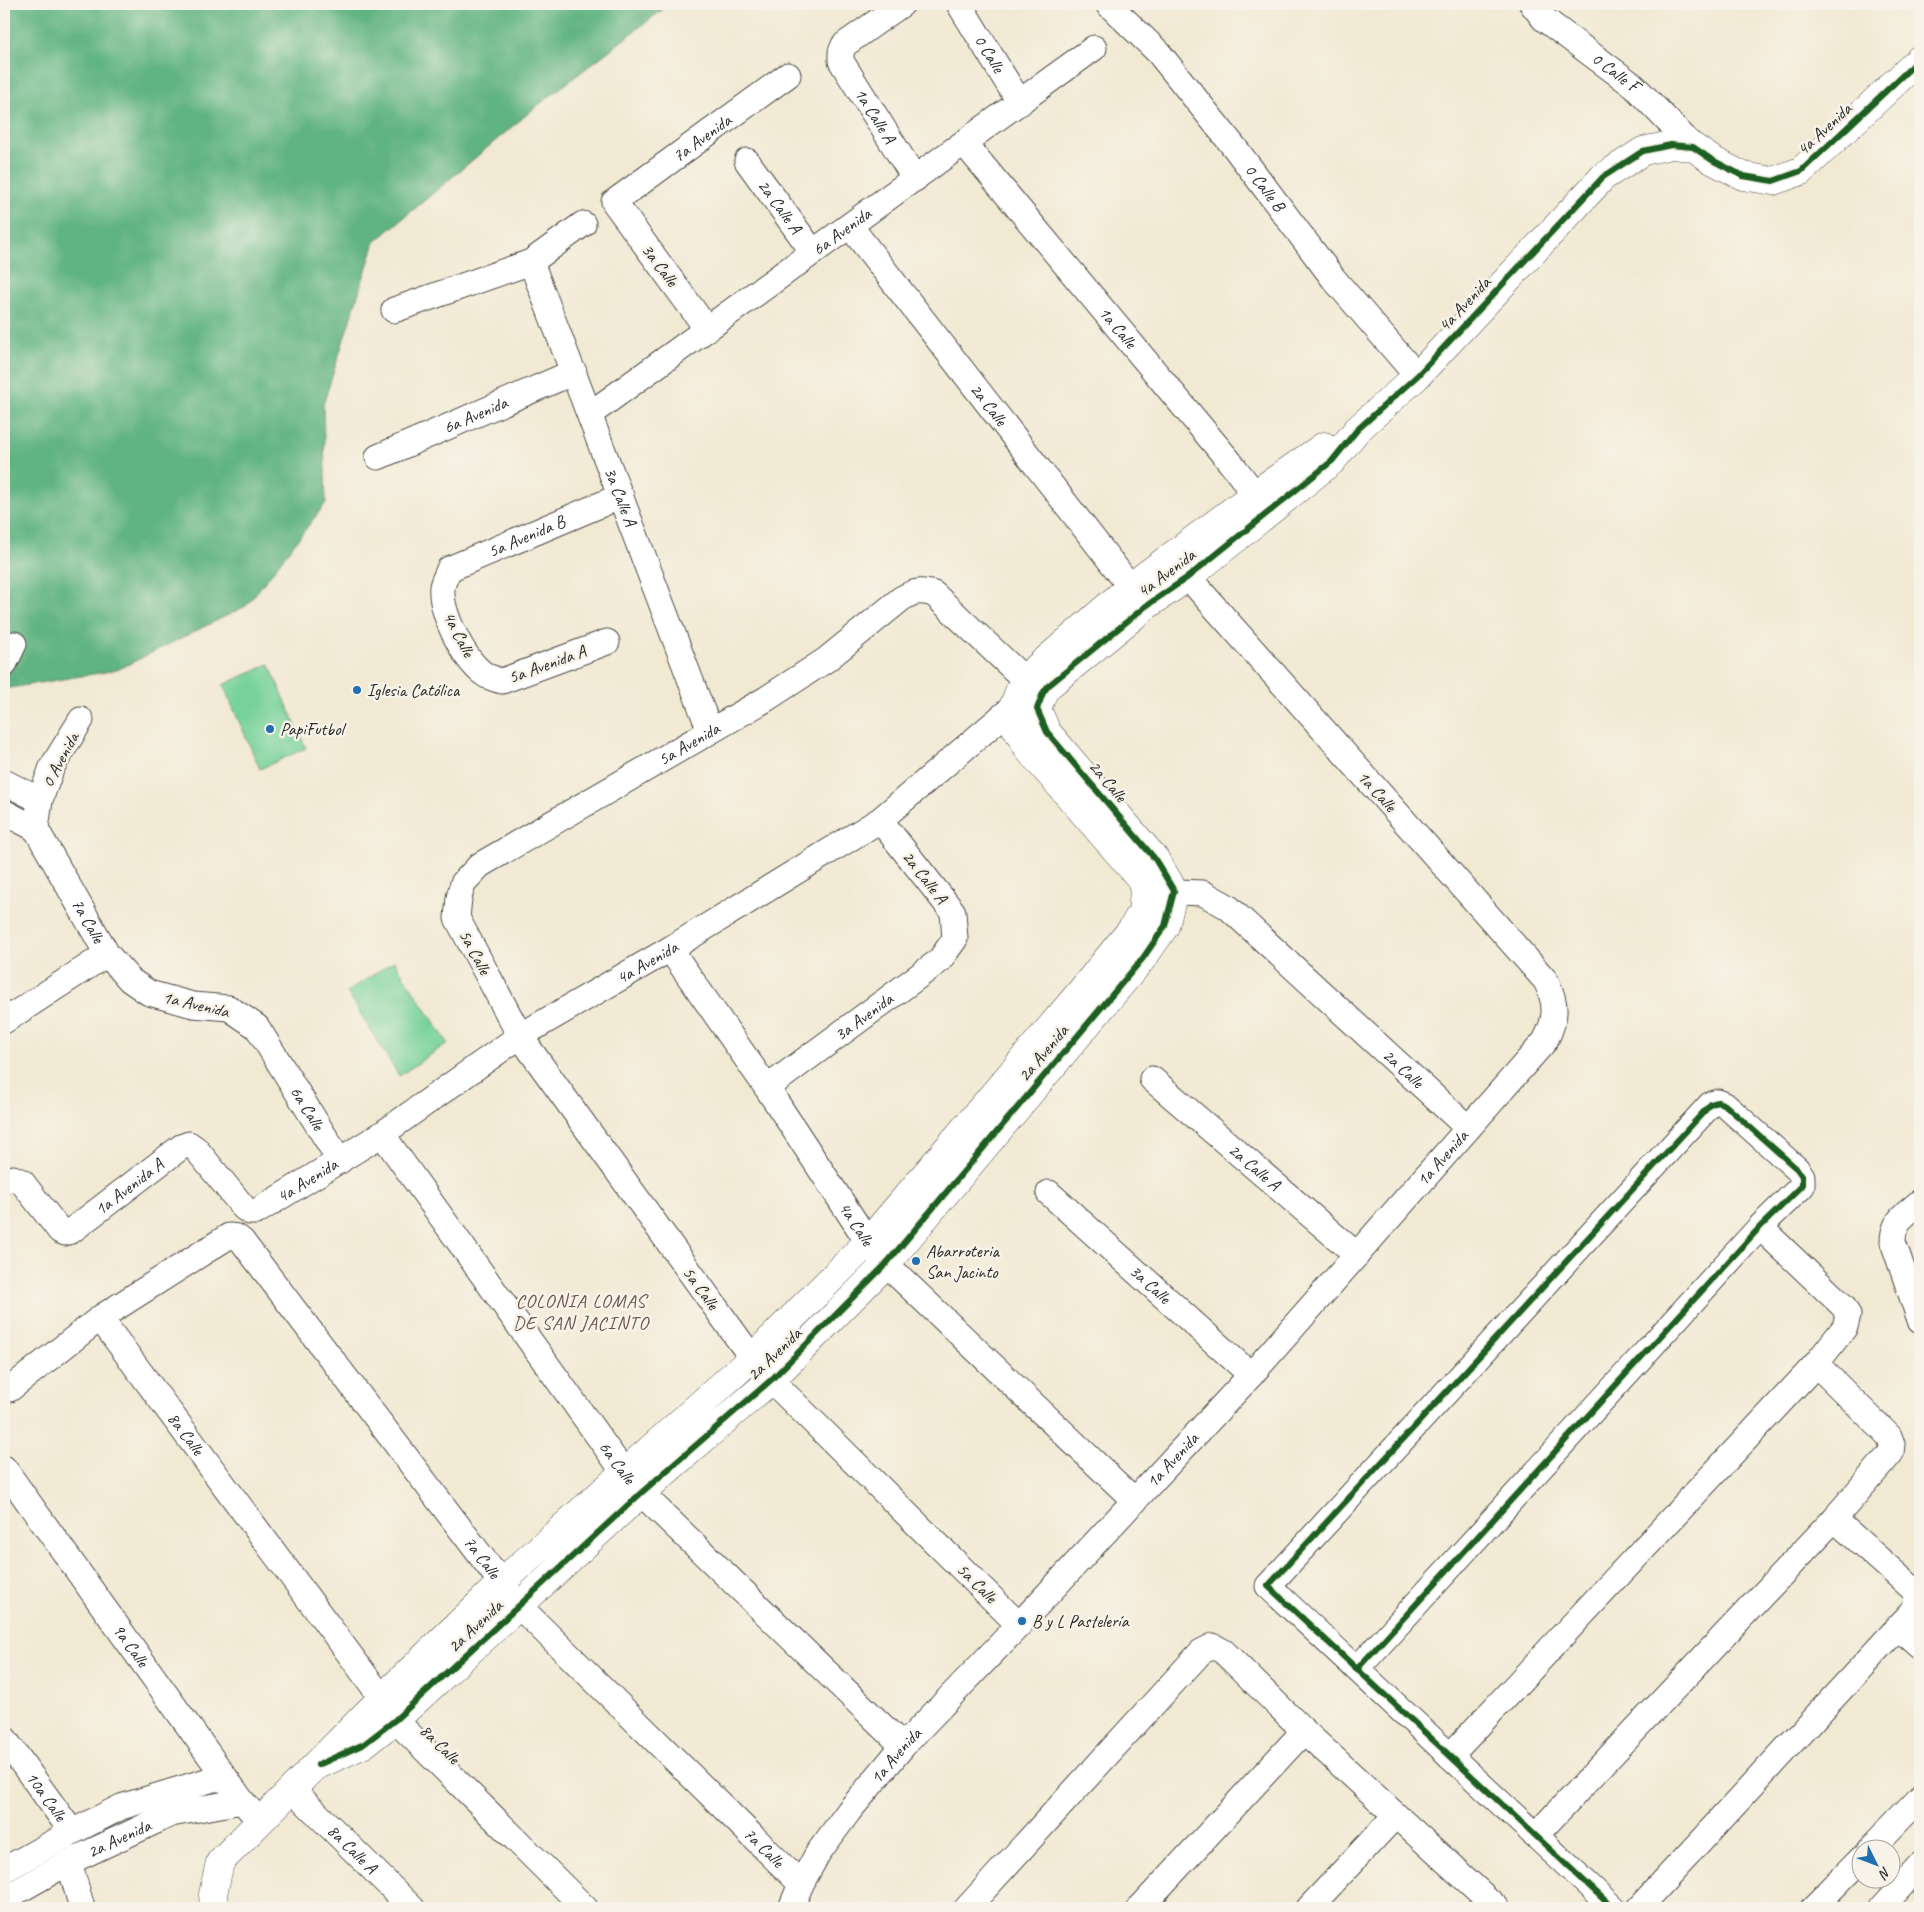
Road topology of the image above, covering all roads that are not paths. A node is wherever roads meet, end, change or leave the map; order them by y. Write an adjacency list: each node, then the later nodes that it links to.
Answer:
1 (902, 4): 12 (street, 1a Calle A)
2 (958, 4): 8 (street, 0 Calle)
3 (1108, 4): 21 (street, 0 Calle B)
4 (1532, 4): 10 (street, 0 Calle F)
5 (1094, 48): 8 (street, 6a Avenida)
6 (1920, 59): 10 (street, 4a Avenida)
7 (788, 76): 13 (street, 7a Avenida)
8 (1020, 103): 9 (street, 6a Avenida)
9 (964, 144): 12 (street, 6a Avenida); 25 (street, 1a Calle)
10 (1693, 147): 21 (street, 4a Avenida)
11 (748, 161): 16 (street, 2a Calle A)
12 (915, 179): 15 (street, 6a Avenida)
13 (616, 200): 19 (street, 3a Calle)
14 (583, 224): 17 (street)
15 (850, 226): 16 (street, 6a Avenida); 29 (street, 2a Calle)
16 (813, 252): 19 (street, 6a Avenida)
17 (532, 262): 18 (street); 20 (street, 3a Calle A)
18 (394, 310)
19 (708, 329): 22 (street, 6a Avenida)
20 (574, 372): 22 (street, 3a Calle A); 23 (street, 6a Avenida)
21 (1417, 376): 25 (street, 4a Avenida)
22 (590, 414): 24 (street, 3a Calle A)
23 (378, 457)
24 (621, 496): 27 (street, 5a Avenida B); 34 (street, 3a Calle A)
25 (1262, 503): 26 (street, 4a Avenida); 29 (street, 4a Avenida)
26 (1188, 577): 29 (street, 4a Avenida); 47 (street, 1a Calle)
27 (442, 586): 31 (street, 4a Calle)
28 (922, 590): 32 (street, 2a Calle); 34 (street, 5a Avenida)
29 (1138, 597): 32 (street, 4a Avenida)
30 (606, 642): 31 (street, 5a Avenida A)
31 (487, 676)
32 (1033, 695): 38 (street, 4a Avenida); 40 (street); 41 (street, 2a Calle)
33 (81, 720): 36 (street, 0 Avenida)
34 (710, 731): 42 (street, 5a Avenida)
35 (4, 782): 36 (street)
36 (40, 800): 39 (street, 0 Avenida)
37 (4, 812): 39 (street)
38 (880, 820): 43 (street, 2a Calle A); 44 (street, 4a Avenida)
39 (36, 829): 45 (street, 7a Calle)
40 (1144, 891): 41 (street, 2a Calle); 61 (street, 2a Avenida)
41 (1174, 891): 53 (street, 2a Calle); 63 (street, 2a Avenida)
42 (459, 898): 49 (street, 5a Calle)
43 (955, 940): 52 (street, 3a Avenida)
44 (670, 949): 49 (street, 4a Avenida); 52 (street, 4a Calle)
45 (107, 954): 46 (street, 7a Calle); 48 (street)
46 (130, 980): 50 (street, 1a Avenida)
47 (1555, 1011): 53 (street, 1a Avenida)
48 (4, 1021)
49 (520, 1036): 54 (street, 4a Avenida); 66 (street, 5a Calle)
50 (276, 1056): 55 (street, 6a Calle)
51 (1152, 1079): 62 (street, 2a Calle A)
52 (767, 1088): 61 (street, 4a Calle)
53 (1468, 1128): 62 (street, 1a Avenida)
54 (382, 1134): 55 (street, 4a Avenida); 72 (street, 6a Calle)
55 (340, 1161): 59 (street, 4a Avenida)
56 (4, 1181): 59 (street, 1a Avenida A)
57 (1049, 1193): 68 (street, 3a Calle)
58 (1920, 1202): 65 (street)
59 (250, 1212)
60 (1760, 1228): 67 (street); 81 (street); 81 (street)
61 (868, 1242): 63 (street, 4a Calle); 66 (street, 2a Avenida)
62 (1357, 1255): 68 (street, 1a Avenida)
63 (886, 1264): 69 (street, 2a Avenida); 74 (street, 4a Calle)
64 (100, 1318): 70 (street); 76 (street, 7a Calle); 82 (street, 8a Calle)
65 (1920, 1320)
66 (752, 1358): 69 (street, 5a Calle); 72 (street, 2a Avenida)
67 (1816, 1364): 75 (street); 86 (street)
68 (1251, 1375): 74 (street, 1a Avenida)
69 (771, 1380): 73 (street, 2a Avenida); 78 (street, 5a Calle)
70 (10, 1389)
71 (4, 1468): 87 (street, 9a Calle)
72 (624, 1471): 73 (street, 6a Calle); 76 (street, 2a Avenida)
73 (642, 1493): 77 (street, 2a Avenida); 85 (street, 6a Calle)
74 (1135, 1501): 78 (street, 1a Avenida)
75 (1834, 1519): 79 (street); 93 (street)
76 (500, 1582): 77 (street, 7a Calle); 82 (street, 2a Avenida)
77 (519, 1606): 82 (street, 2a Avenida); 99 (street, 7a Calle)
78 (1019, 1624): 85 (street, 1a Avenida)
79 (1897, 1627): 80 (street); 111 (street)
80 (1920, 1648)
81 (1357, 1669): 86 (street)
82 (389, 1709): 88 (street, 2a Avenida); 105 (street, 8a Calle)
83 (1304, 1731): 91 (street); 107 (street); 108 (street)
84 (4, 1738): 92 (street, 10a Calle)
85 (903, 1746): 99 (street, 1a Avenida)
86 (1450, 1756): 93 (street)
87 (226, 1779): 90 (street, 9a Calle); 92 (street, 2a Avenida)
88 (292, 1789): 90 (street, 2a Avenida); 104 (street, 8a Calle A)
89 (1920, 1798): 94 (street)
90 (251, 1811): 95 (street, 2a Avenida); 103 (street, 2a Avenida)
91 (1395, 1816): 101 (street); 109 (street)
92 (72, 1832): 98 (street, 2a Avenida)
93 (1535, 1836): 110 (street)
94 (1880, 1840)
95 (69, 1862): 100 (street, 2a Avenida); 102 (street)
96 (1920, 1865): 113 (street)
97 (1852, 1868): 112 (street)
98 (4, 1870)
99 (801, 1884): 106 (street, 1a Avenida)
100 (4, 1898)
101 (1483, 1904)
102 (82, 1908)
103 (214, 1908)
104 (412, 1908)
105 (585, 1908)
106 (791, 1908)
107 (967, 1908)
108 (1140, 1908)
109 (1309, 1908)
110 (1613, 1908)
111 (1639, 1908)
112 (1813, 1908)
113 (1881, 1908)

